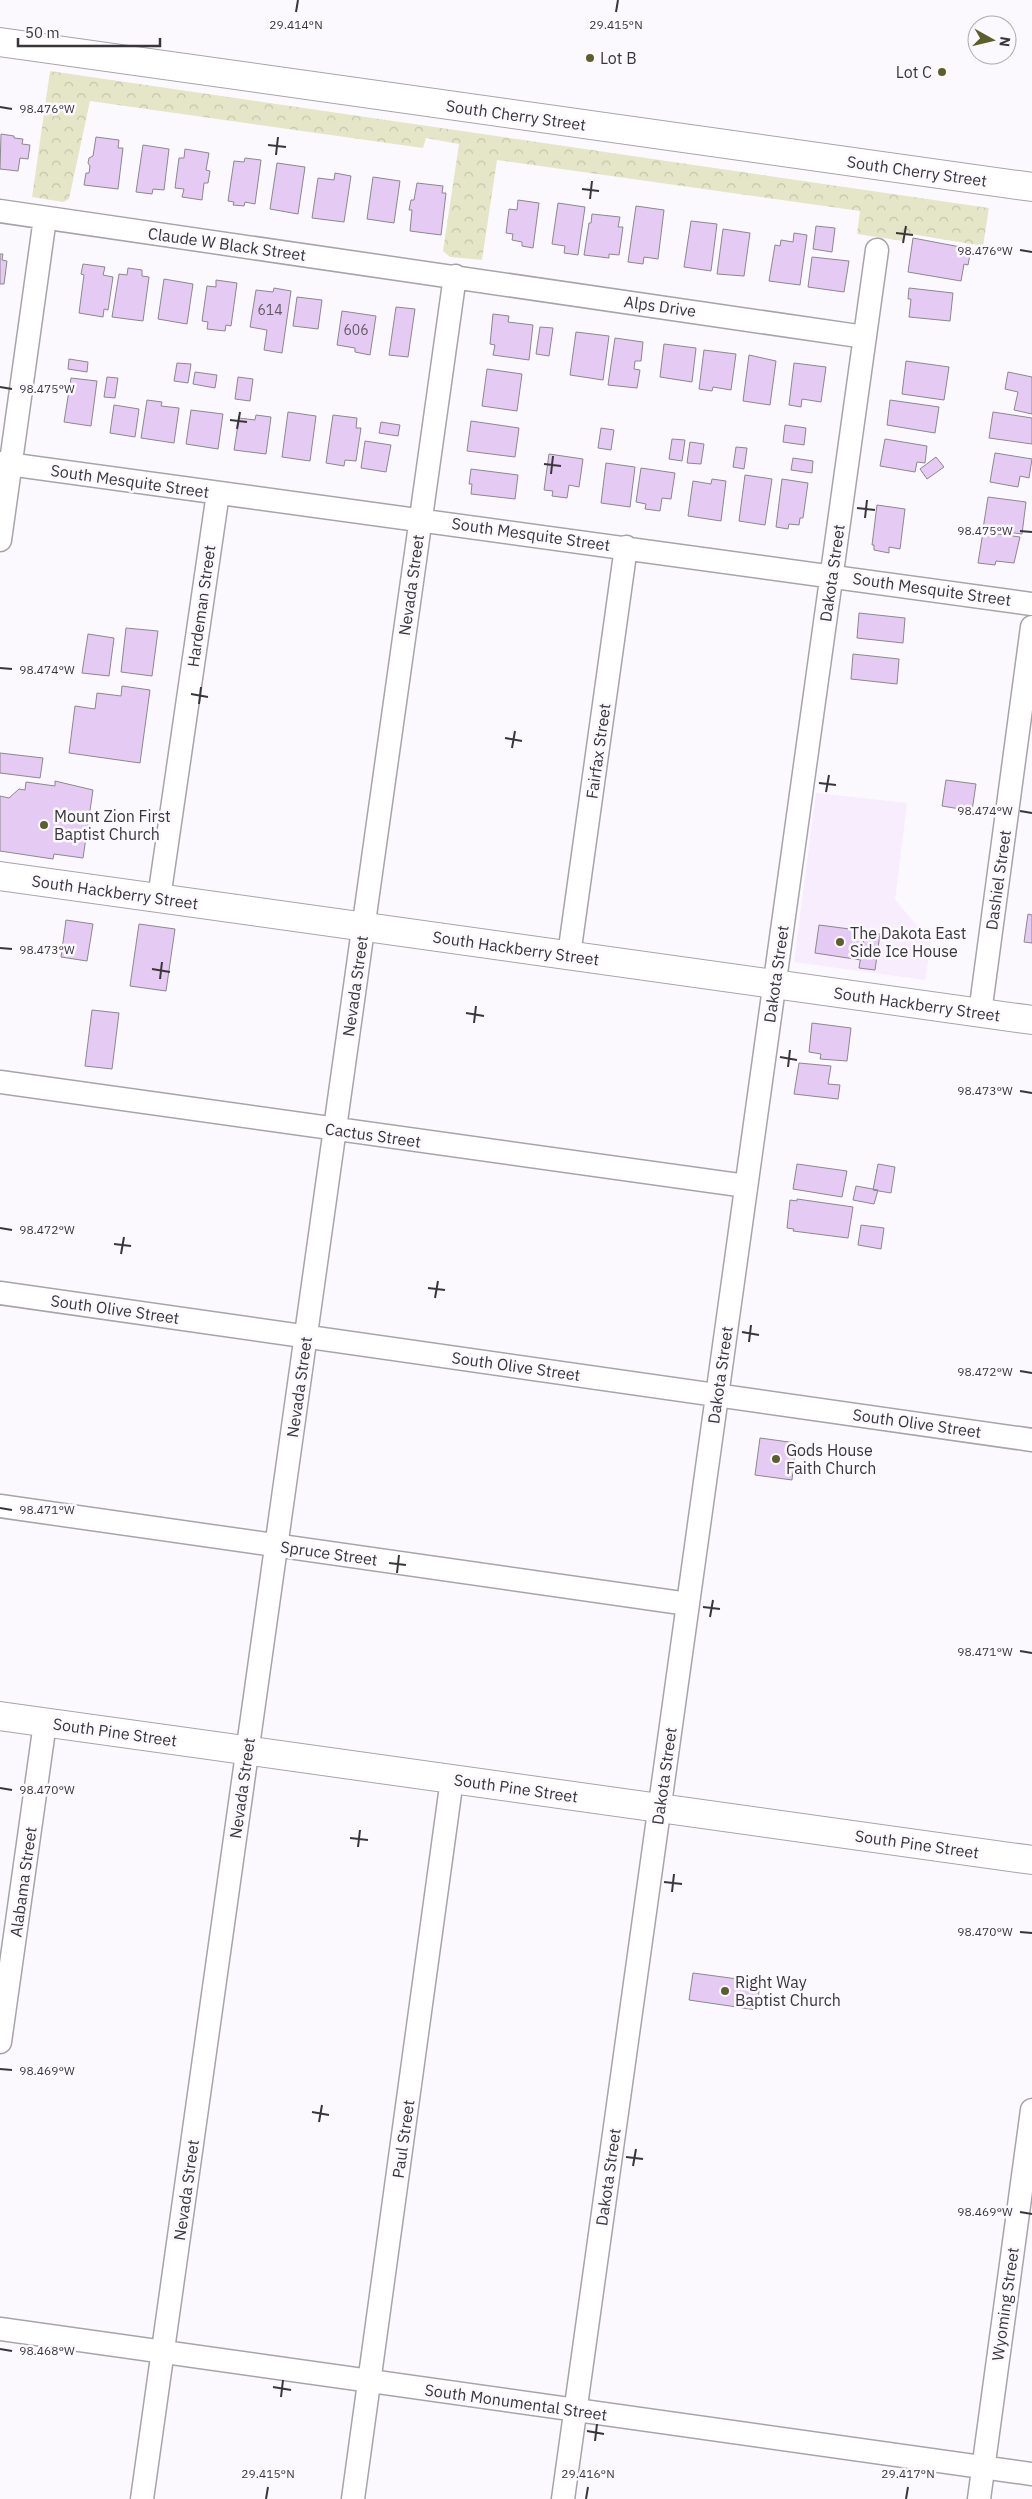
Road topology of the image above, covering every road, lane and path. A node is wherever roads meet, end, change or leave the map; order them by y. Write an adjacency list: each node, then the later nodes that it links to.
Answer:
1 (0, 42): 2 (street, South Cherry Street)
2 (1032, 187)
3 (0, 211): 4 (street, Claude W Black Street)
4 (45, 218): 6 (street, Claude W Black Street); 8 (street)
5 (877, 250): 7 (street, Dakota Street)
6 (455, 276): 7 (street, Alps Drive); 10 (street, Nevada Street)
7 (865, 337): 13 (street, Dakota Street)
8 (5, 463): 9 (street, South Mesquite Street); 11 (street)
9 (218, 493): 10 (street, South Mesquite Street); 17 (street, Hardeman Street)
10 (420, 519): 12 (street, South Mesquite Street); 18 (street, Nevada Street)
11 (0, 540)
12 (626, 547): 13 (street, South Mesquite Street); 19 (street, Fairfax Street)
13 (832, 574): 14 (street, South Mesquite Street); 20 (street, Dakota Street)
14 (1032, 604)
15 (1032, 627): 21 (street, Dashiel Street)
16 (0, 876): 17 (street, South Hackberry Street)
17 (159, 898): 18 (street, South Hackberry Street)
18 (364, 926): 19 (street, South Hackberry Street); 24 (street, Nevada Street)
19 (569, 955): 20 (street, South Hackberry Street)
20 (774, 984): 21 (street, South Hackberry Street); 25 (street, Dakota Street)
21 (980, 1013): 22 (street, South Hackberry Street)
22 (1032, 1020)
23 (0, 1082): 24 (street, Cactus Street)
24 (335, 1130): 25 (street, Cactus Street); 27 (street, Nevada Street)
25 (746, 1186): 28 (street, Dakota Street)
26 (0, 1293): 27 (street, South Olive Street)
27 (306, 1336): 28 (street, South Olive Street); 31 (street, Nevada Street)
28 (717, 1395): 29 (street, South Olive Street); 32 (street, Dakota Street)
29 (1032, 1440)
30 (0, 1506): 31 (street, Spruce Street)
31 (276, 1546): 32 (street, Spruce Street); 35 (street, Nevada Street)
32 (688, 1604): 37 (street, Dakota Street)
33 (0, 1716): 34 (street, South Pine Street)
34 (45, 1723): 35 (street, South Pine Street); 39 (street, Alabama Street)
35 (248, 1751): 36 (street, South Pine Street); 43 (street, Nevada Street)
36 (452, 1779): 37 (street, South Pine Street); 44 (street, Paul Street)
37 (659, 1808): 38 (street, South Pine Street); 45 (street, Dakota Street)
38 (1032, 1860)
39 (0, 2042)
40 (1032, 2110): 41 (street, Wyoming Street)
41 (1024, 2218): 46 (street, Wyoming Street)
42 (0, 2329): 43 (street, South Monumental Street)
43 (163, 2352): 44 (street, South Monumental Street); 48 (street, Nevada Street)
44 (369, 2381): 45 (street, South Monumental Street); 49 (street, Paul Street)
45 (575, 2410): 46 (street, South Monumental Street); 50 (street, Dakota Street)
46 (984, 2467): 47 (street, South Monumental Street); 51 (street, Wyoming Street)
47 (1032, 2474)
48 (142, 2499)
49 (353, 2499)
50 (563, 2499)
51 (979, 2499)

